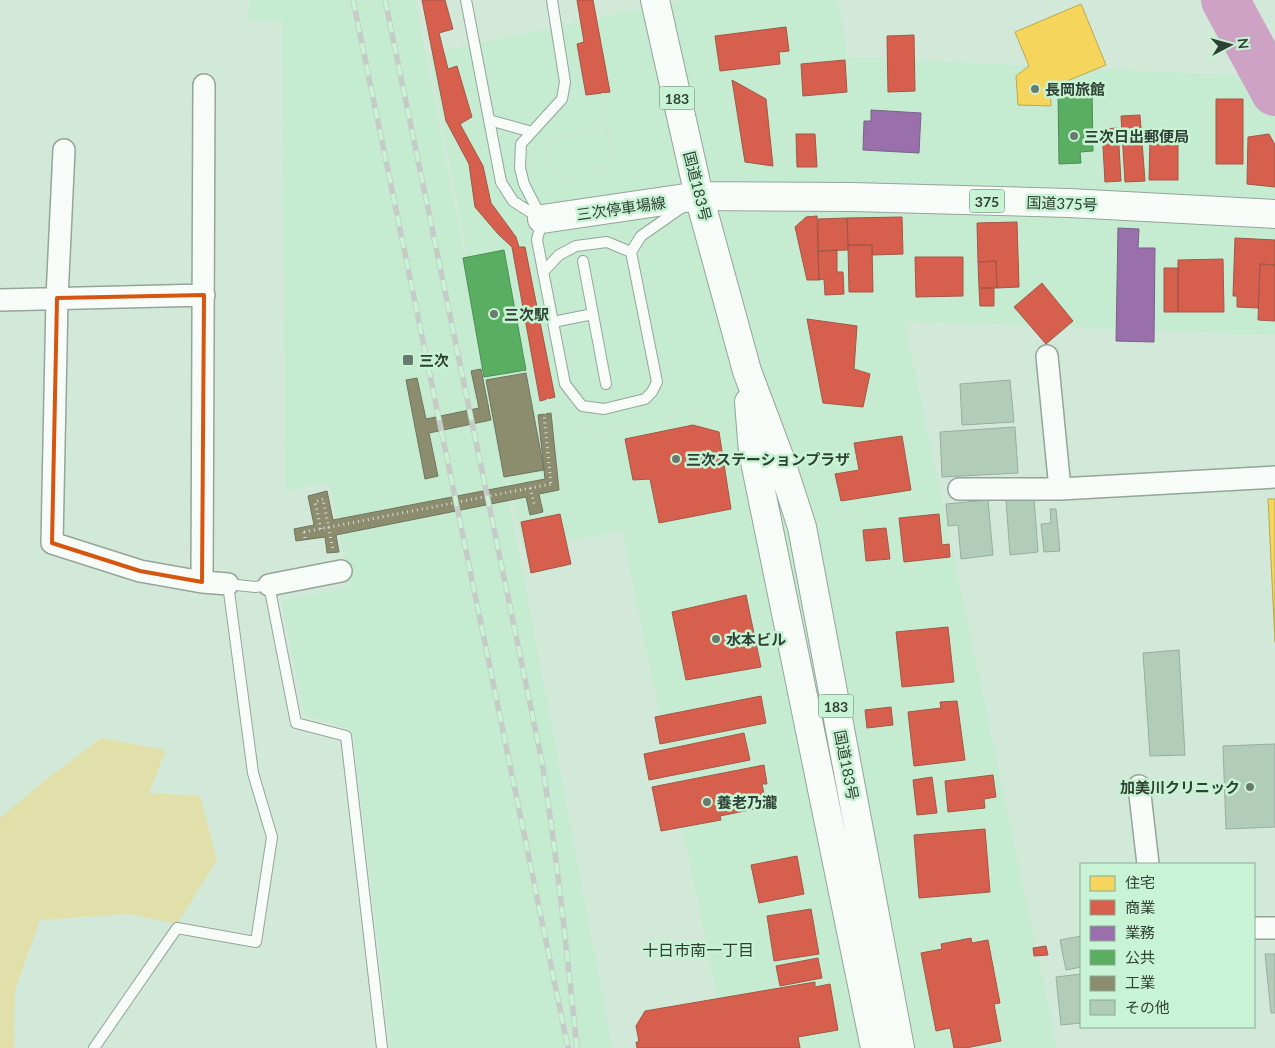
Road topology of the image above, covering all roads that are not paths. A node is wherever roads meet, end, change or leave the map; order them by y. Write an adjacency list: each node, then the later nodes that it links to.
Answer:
1 (466, 0): 5 (lane)
2 (552, 0): 6 (lane)
3 (655, 0): 8 (main road, 国道183号 / 183)
4 (204, 85): 14 (street)
5 (489, 120): 6 (lane); 10 (lane)
6 (532, 132): 10 (lane)
7 (64, 150): 15 (street)
8 (699, 196): 9 (main road, 国道375号 / 375); 10 (main road, 三次停車場線); 11 (lane); 20 (main road, 国道183号 / 183)
9 (1275, 214)
10 (542, 220): 13 (lane)
11 (631, 252): 13 (lane); 18 (lane)
12 (583, 261): 17 (lane)
13 (543, 272): 18 (lane)
14 (204, 295): 15 (street); 26 (street)
15 (57, 298): 16 (street); 26 (street)
16 (0, 300)
17 (593, 314): 18 (lane); 21 (lane)
18 (553, 322)
19 (1047, 356): 24 (street)
20 (747, 371): 35 (main road, 国道183号 / 183); 36 (main road, 国道183号 / 183)
21 (606, 384)
22 (1275, 477): 24 (street)
23 (959, 489): 24 (street)
24 (1060, 489)
25 (337, 562): 28 (street)
26 (202, 582): 27 (street)
27 (228, 584): 28 (lane); 33 (lane)
28 (269, 585): 34 (lane)
29 (1139, 786): 30 (street)
30 (1148, 863)
31 (1255, 928): 32 (street)
32 (1275, 928)
33 (94, 1048)
34 (382, 1048)
35 (875, 1048)
36 (900, 1048)

